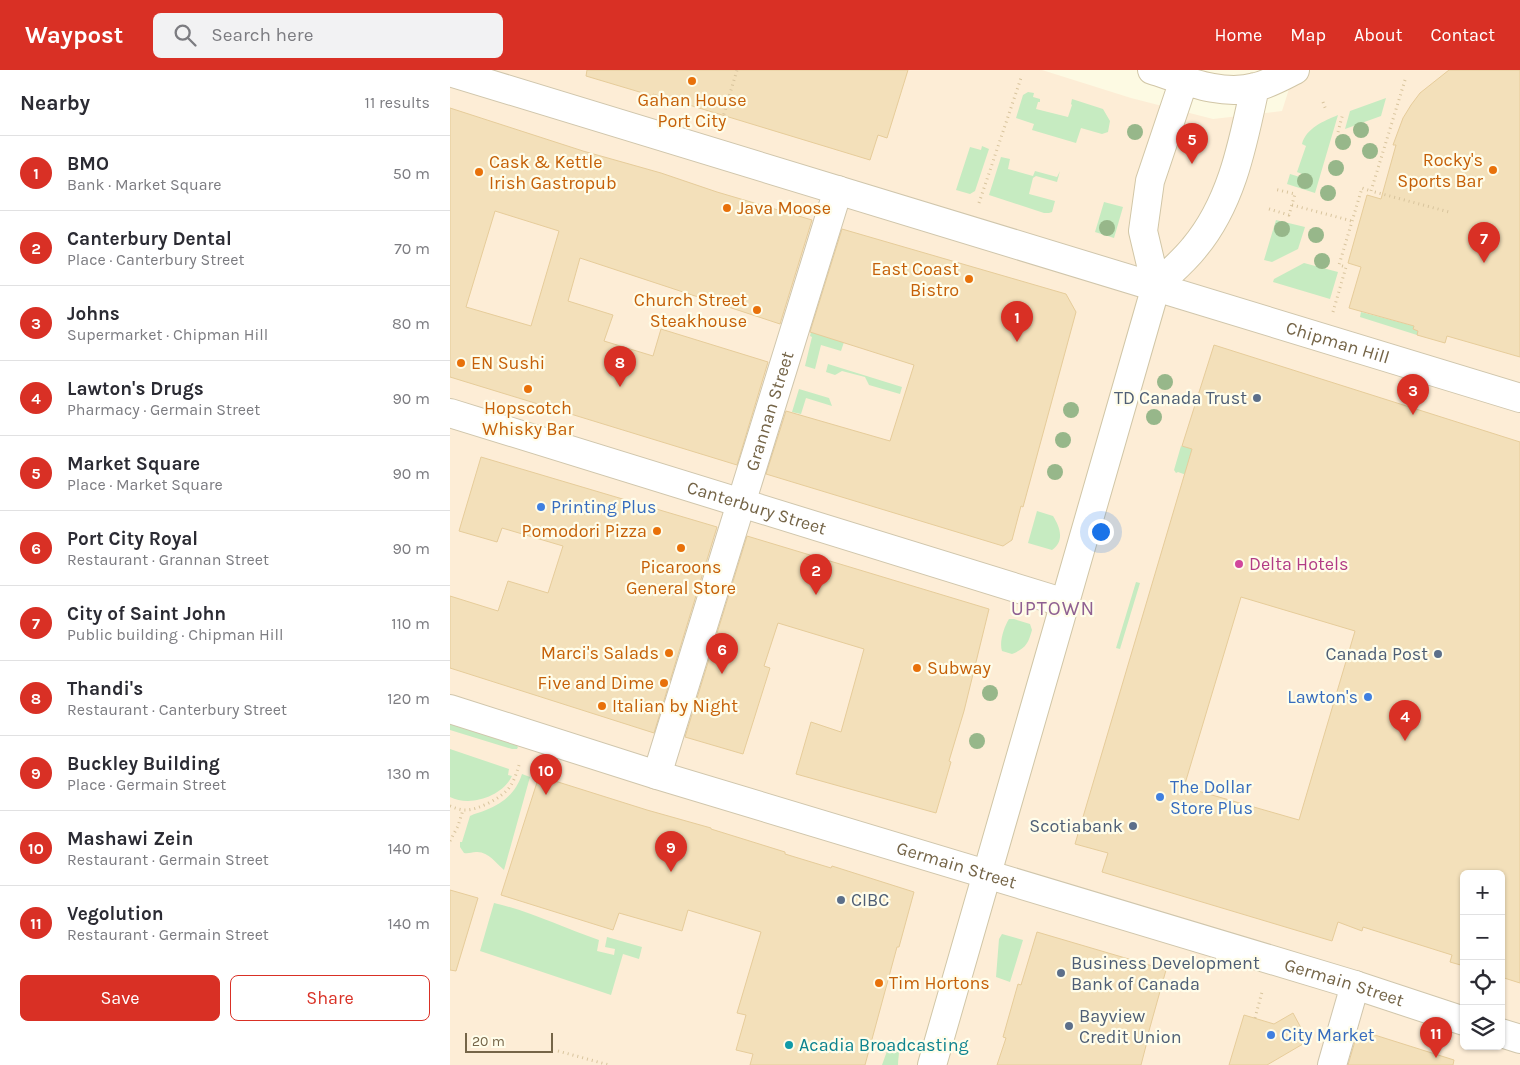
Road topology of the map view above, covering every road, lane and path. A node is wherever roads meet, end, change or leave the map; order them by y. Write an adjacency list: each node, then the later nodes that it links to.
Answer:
1 (737, 70): 13 (path)
2 (1152, 70): 6 (street)
3 (1295, 70): 8 (street)
4 (450, 72): 13 (street, Chipman Hill)
5 (1022, 78): 21 (path)
6 (1184, 80): 8 (street); 22 (street)
7 (1405, 80): 16 (path)
8 (1256, 87): 22 (street)
9 (1323, 102): 10 (path)
10 (1326, 110)
11 (1343, 113): 12 (path)
12 (1338, 132)
13 (712, 152): 15 (street, Chipman Hill)
14 (1274, 189): 17 (path)
15 (838, 190): 21 (street, Chipman Hill); 26 (street, Grannan Street)
16 (1371, 191): 19 (path); 20 (path)
17 (1292, 204): 18 (path); 20 (path)
18 (1269, 209)
19 (1449, 212)
20 (1352, 221): 23 (path)
21 (970, 230): 22 (street, Chipman Hill)
22 (1156, 286): 24 (street, Chipman Hill); 27 (street)
23 (1333, 312)
24 (1520, 398)
25 (450, 413): 26 (street, Canterbury Street)
26 (741, 503): 27 (street, Canterbury Street); 30 (street, Grannan Street)
27 (1065, 603): 34 (street)
28 (450, 708): 30 (street, Germain Street)
29 (520, 762): 32 (path)
30 (657, 775): 34 (street, Germain Street)
31 (450, 807): 32 (path)
32 (463, 810): 33 (path)
33 (450, 841)
34 (987, 874): 35 (street, Germain Street); 43 (street)
35 (1355, 985): 38 (street, Germain Street); 44 (street)
36 (1262, 992): 37 (path)
37 (1255, 1018)
38 (1460, 1020)
39 (1505, 1034): 40 (street)
40 (1520, 1039)
41 (558, 1051): 42 (path)
42 (609, 1065)
43 (932, 1065)
44 (1332, 1065)

